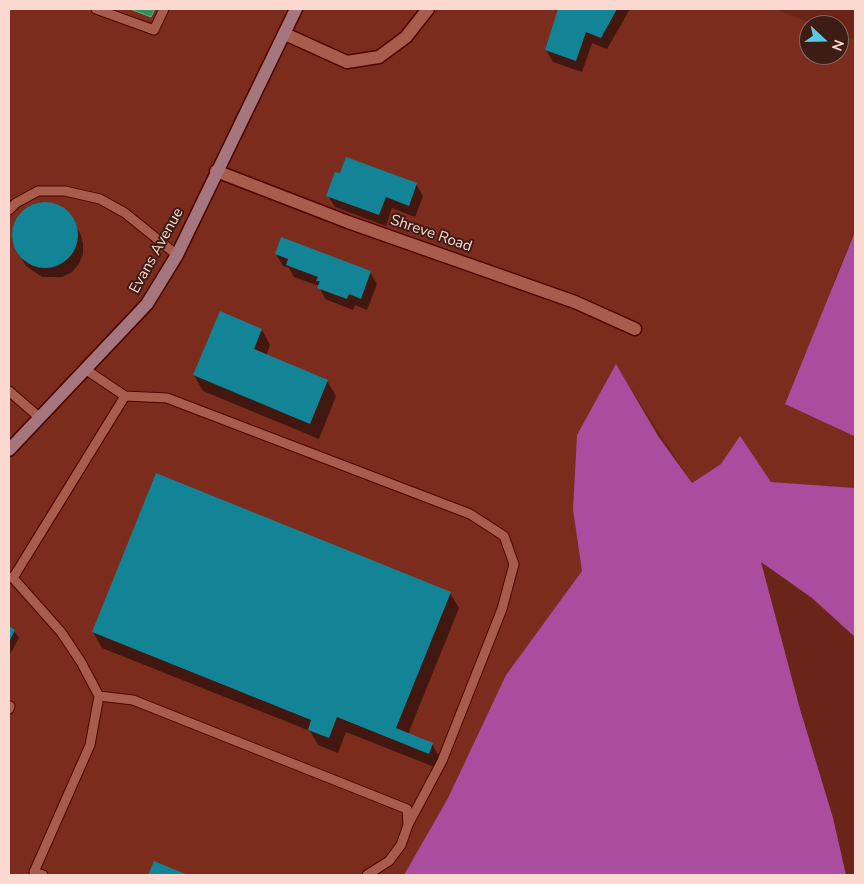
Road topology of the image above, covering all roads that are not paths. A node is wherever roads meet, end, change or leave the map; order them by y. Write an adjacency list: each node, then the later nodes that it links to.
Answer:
1 (96, 9): 2 (lane)
2 (164, 9)
3 (296, 9): 5 (street, Evans Avenue)
4 (428, 9): 5 (street)
5 (285, 34): 6 (street, Evans Avenue)
6 (216, 171): 8 (street, Evans Avenue); 9 (street, Shreve Road)
7 (9, 210): 8 (lane)
8 (177, 255): 10 (street, Evans Avenue)
9 (635, 329)
10 (86, 369): 12 (lane); 13 (street, Evans Avenue)
11 (9, 390): 13 (lane)
12 (125, 396): 15 (lane); 17 (lane)
13 (40, 418): 14 (street, Evans Avenue)
14 (9, 450)
15 (11, 578): 16 (lane)
16 (99, 696): 17 (lane); 18 (lane)
17 (408, 824): 19 (lane)
18 (43, 875)
19 (367, 875)

